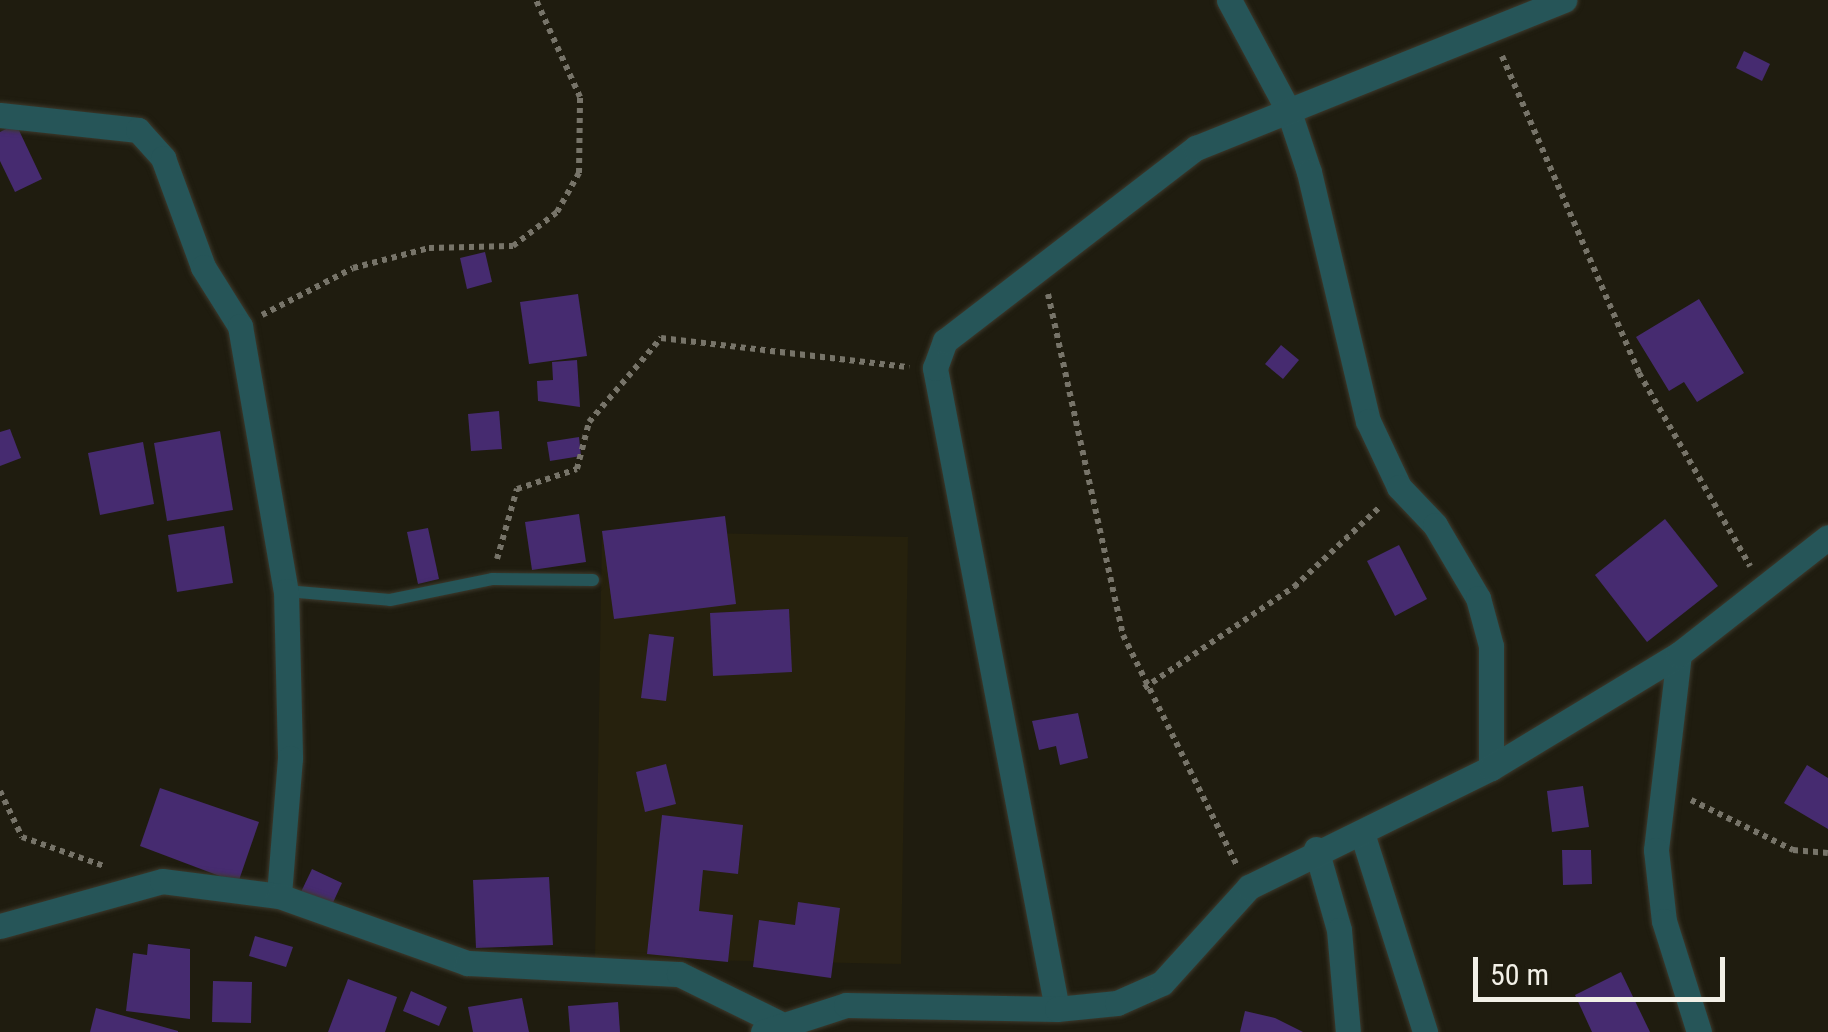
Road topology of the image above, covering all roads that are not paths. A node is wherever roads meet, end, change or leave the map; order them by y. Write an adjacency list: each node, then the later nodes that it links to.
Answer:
1 (1229, 0): 3 (street)
2 (1564, 0): 3 (street)
3 (1289, 112): 9 (street); 14 (street)
4 (0, 115): 7 (street)
5 (1828, 537): 8 (street)
6 (594, 580): 7 (lane)
7 (286, 591): 12 (street)
8 (1680, 654): 9 (street); 18 (street)
9 (1491, 768): 10 (street)
10 (1362, 833): 11 (street); 17 (street)
11 (1316, 849): 14 (street); 16 (street)
12 (279, 896): 13 (street); 15 (street)
13 (0, 926)
14 (1057, 1009): 15 (street)
15 (770, 1027)
16 (1348, 1032)
17 (1425, 1032)
18 (1698, 1032)

